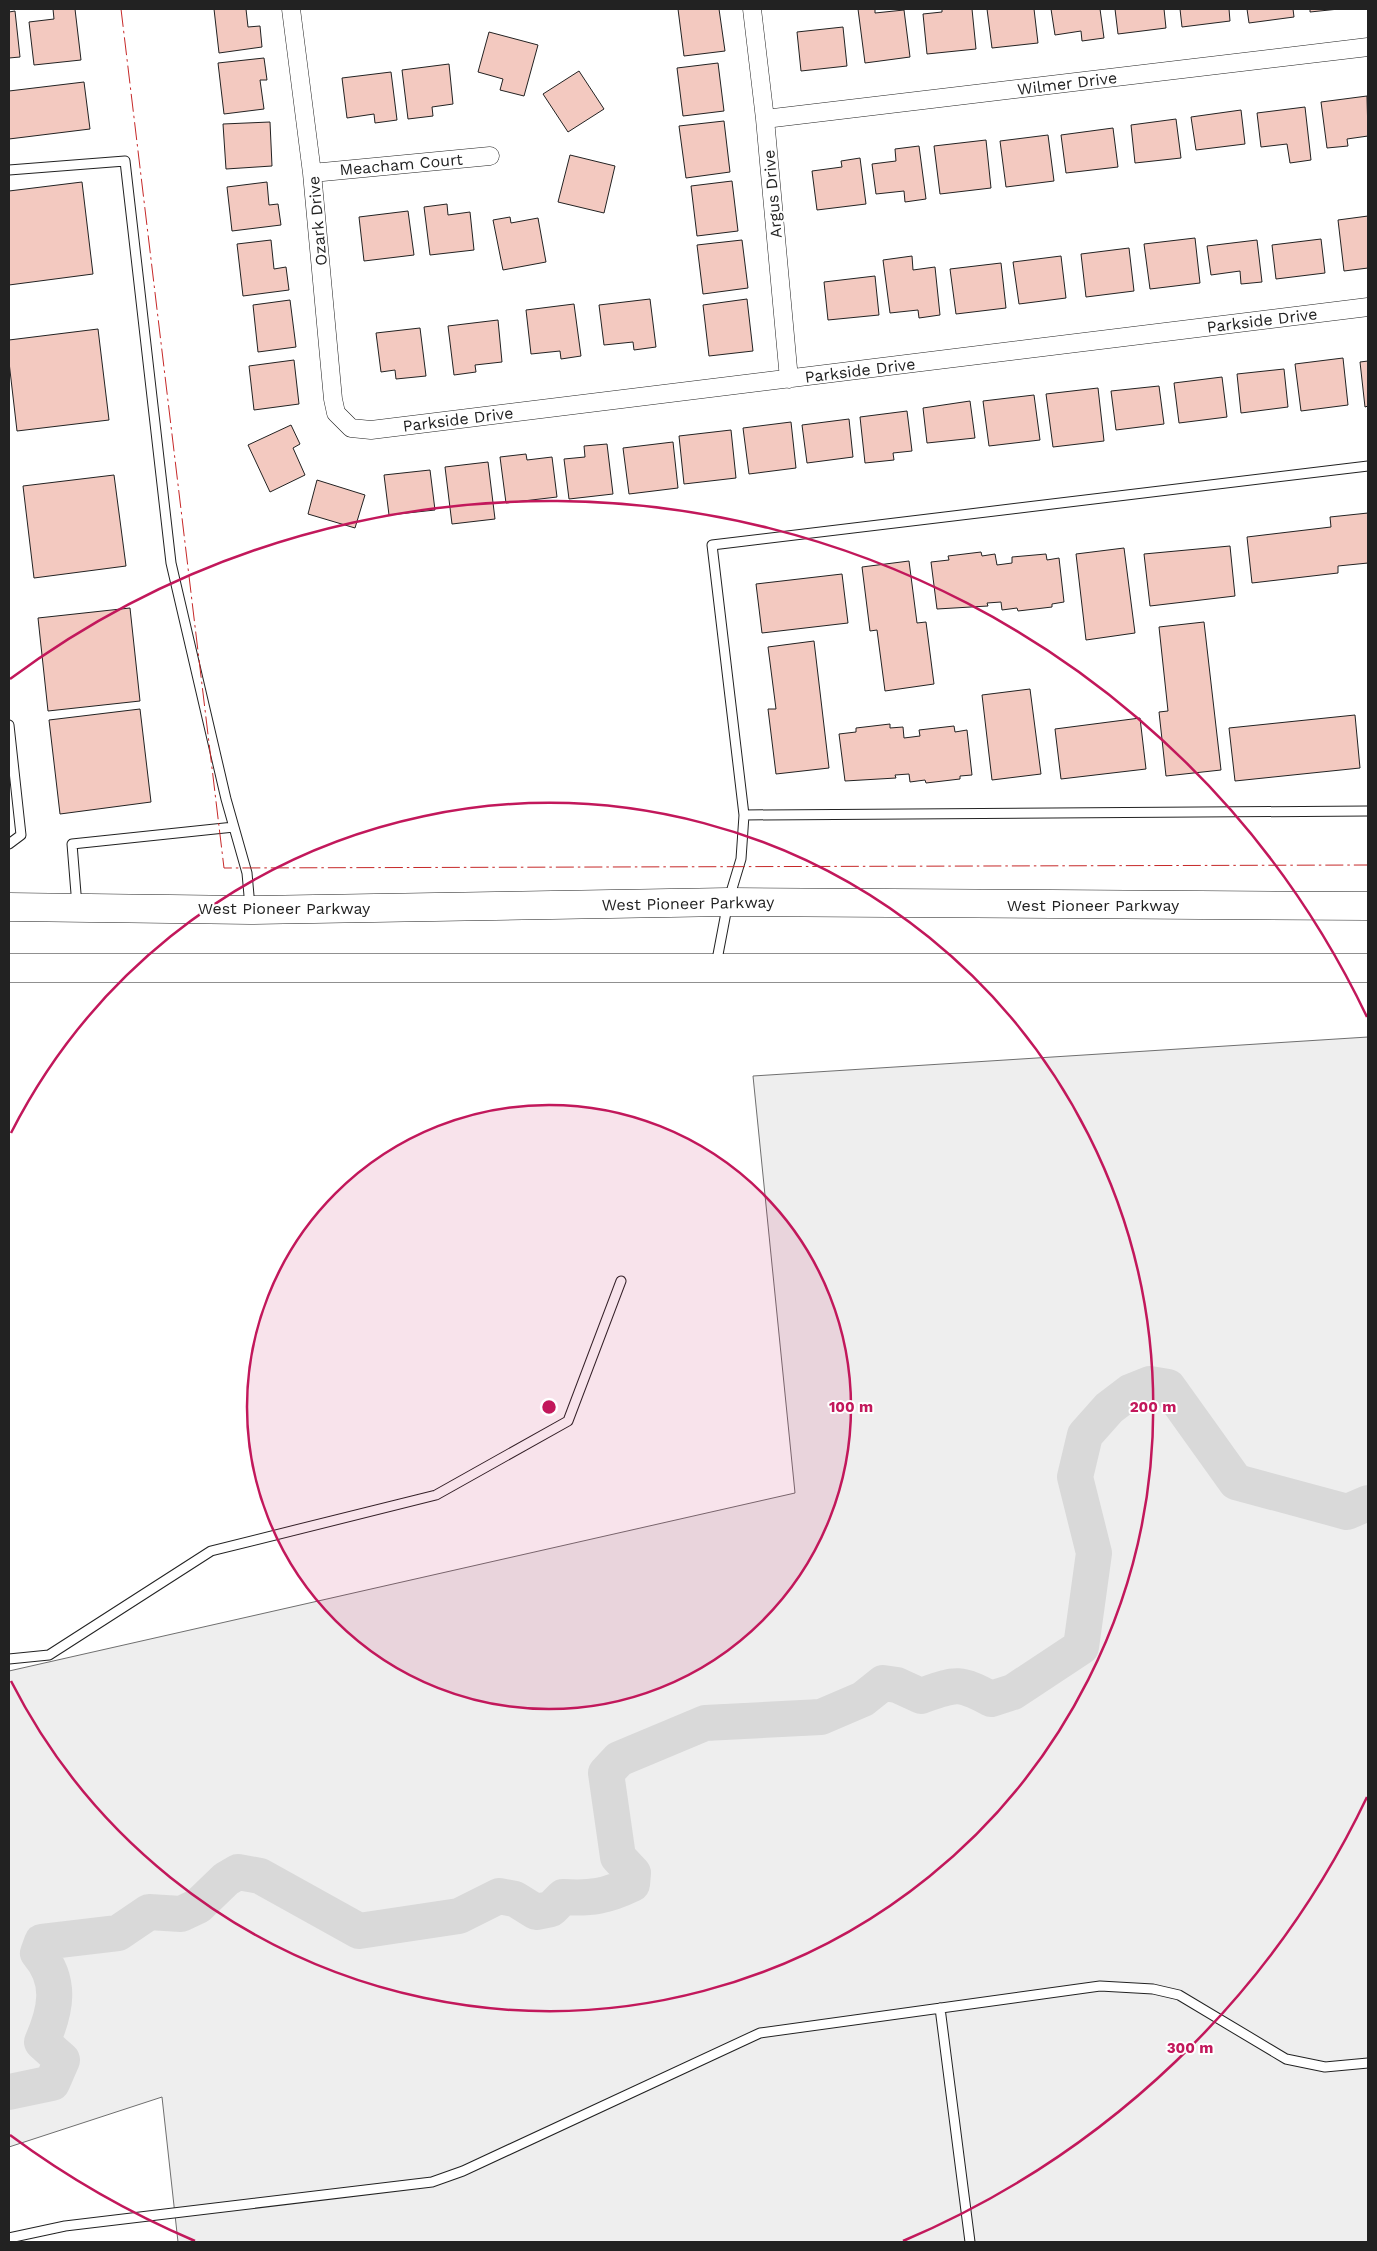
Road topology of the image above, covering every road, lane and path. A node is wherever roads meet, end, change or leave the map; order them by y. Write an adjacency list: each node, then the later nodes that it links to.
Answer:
1 (290, 9): 7 (street, Ozark Drive)
2 (752, 9): 4 (street, Argus Drive)
3 (1368, 47): 4 (street, Wilmer Drive)
4 (765, 119): 9 (street, Argus Drive)
5 (490, 156): 7 (street, Meacham Court)
6 (9, 170): 15 (lane)
7 (312, 172): 10 (street, Ozark Drive)
8 (1368, 307): 9 (street, Parkside Drive)
9 (789, 379): 10 (street, Parkside Drive)
10 (351, 428)
11 (1368, 466): 14 (lane)
12 (9, 725): 16 (lane)
13 (1368, 811): 14 (lane)
14 (744, 815): 17 (lane)
15 (234, 827): 20 (lane); 21 (lane)
16 (9, 844)
17 (728, 902): 18 (main road, West Pioneer Parkway); 21 (main road, West Pioneer Parkway); 23 (lane)
18 (1368, 906)
19 (9, 907): 20 (main road, West Pioneer Parkway)
20 (77, 908): 21 (main road, West Pioneer Parkway)
21 (250, 910)
22 (9, 968): 23 (main road)
23 (716, 968): 24 (main road)
24 (1368, 968)
25 (620, 1281): 26 (lane)
26 (9, 1659)
27 (940, 2008): 28 (lane); 29 (lane); 30 (lane)
28 (1368, 2063)
29 (9, 2238)
30 (970, 2242)

